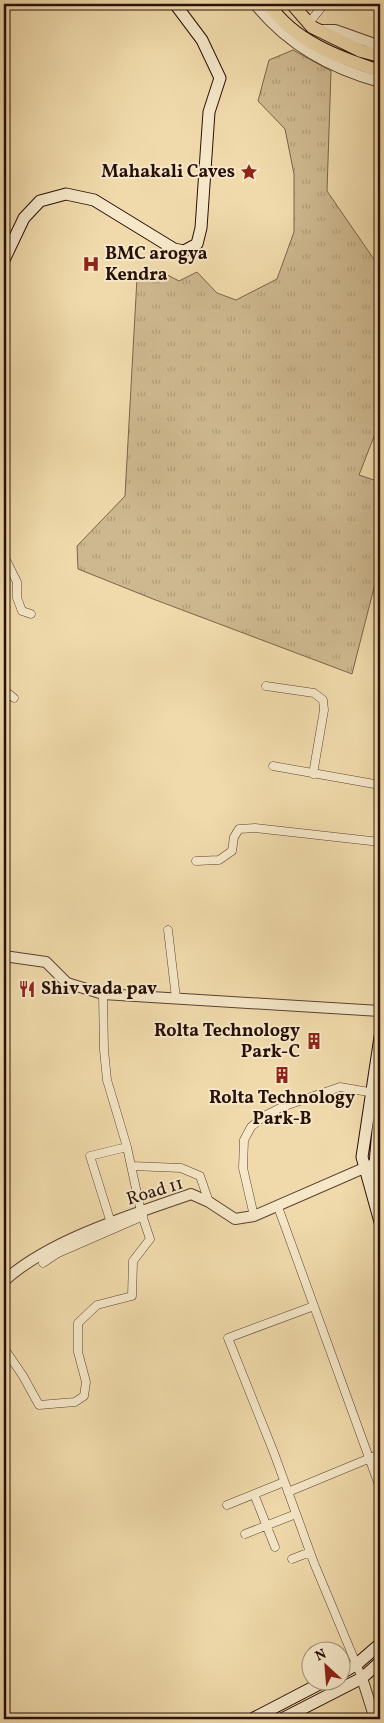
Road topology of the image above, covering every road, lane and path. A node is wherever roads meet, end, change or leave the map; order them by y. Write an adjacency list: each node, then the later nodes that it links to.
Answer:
1 (175, 4): 10 (main road)
2 (255, 4): 9 (street)
3 (269, 4): 8 (main road)
4 (292, 4): 6 (main road)
5 (324, 4): 6 (street)
6 (314, 27): 7 (main road)
7 (378, 49)
8 (380, 71)
9 (380, 82)
10 (5, 256)
11 (4, 556): 12 (street)
12 (31, 614)
13 (266, 686): 17 (street)
14 (4, 690): 15 (street)
15 (14, 698)
16 (273, 766): 17 (street)
17 (314, 774): 18 (street)
18 (380, 785)
19 (380, 842): 20 (street)
20 (196, 861)
21 (168, 930): 24 (street)
22 (4, 956): 23 (street)
23 (103, 994): 24 (street); 29 (street)
24 (176, 998): 25 (street)
25 (380, 1011)
26 (380, 1037): 27 (main road)
27 (375, 1093): 31 (main road); 36 (street)
28 (380, 1107): 31 (main road)
29 (127, 1147): 30 (street); 38 (street)
30 (132, 1166): 33 (street); 35 (street)
31 (369, 1166): 32 (main road); 34 (street, Road 11); 37 (main road)
32 (380, 1186)
33 (208, 1202): 35 (street, Road 11); 36 (street, Road 11)
34 (278, 1207): 36 (street, Road 11); 41 (street)
35 (142, 1214): 38 (street, Road 11); 39 (street); 44 (street)
36 (254, 1216)
37 (380, 1222)
38 (111, 1223): 40 (street, Road 11)
39 (43, 1263)
40 (4, 1281)
41 (314, 1306): 46 (street); 47 (street)
42 (4, 1342): 44 (street)
43 (4, 1348): 44 (street)
44 (23, 1376)
45 (380, 1454): 46 (street)
46 (370, 1458): 48 (street); 49 (street)
47 (284, 1482): 49 (street); 50 (street)
48 (380, 1488)
49 (288, 1492): 52 (street)
50 (254, 1494): 51 (street); 53 (street)
51 (227, 1505)
52 (296, 1514): 53 (street); 56 (street)
53 (267, 1526): 54 (street); 55 (street)
54 (245, 1534)
55 (275, 1547)
56 (310, 1552): 57 (street); 60 (street)
57 (292, 1559)
58 (380, 1644): 60 (main road)
59 (380, 1662): 62 (main road)
60 (357, 1664): 61 (main road); 62 (street)
61 (352, 1667)
62 (362, 1678): 66 (main road); 67 (street)
63 (311, 1690): 64 (main road)
64 (270, 1715): 65 (main road)
65 (252, 1719)
66 (282, 1719)
67 (375, 1719)

